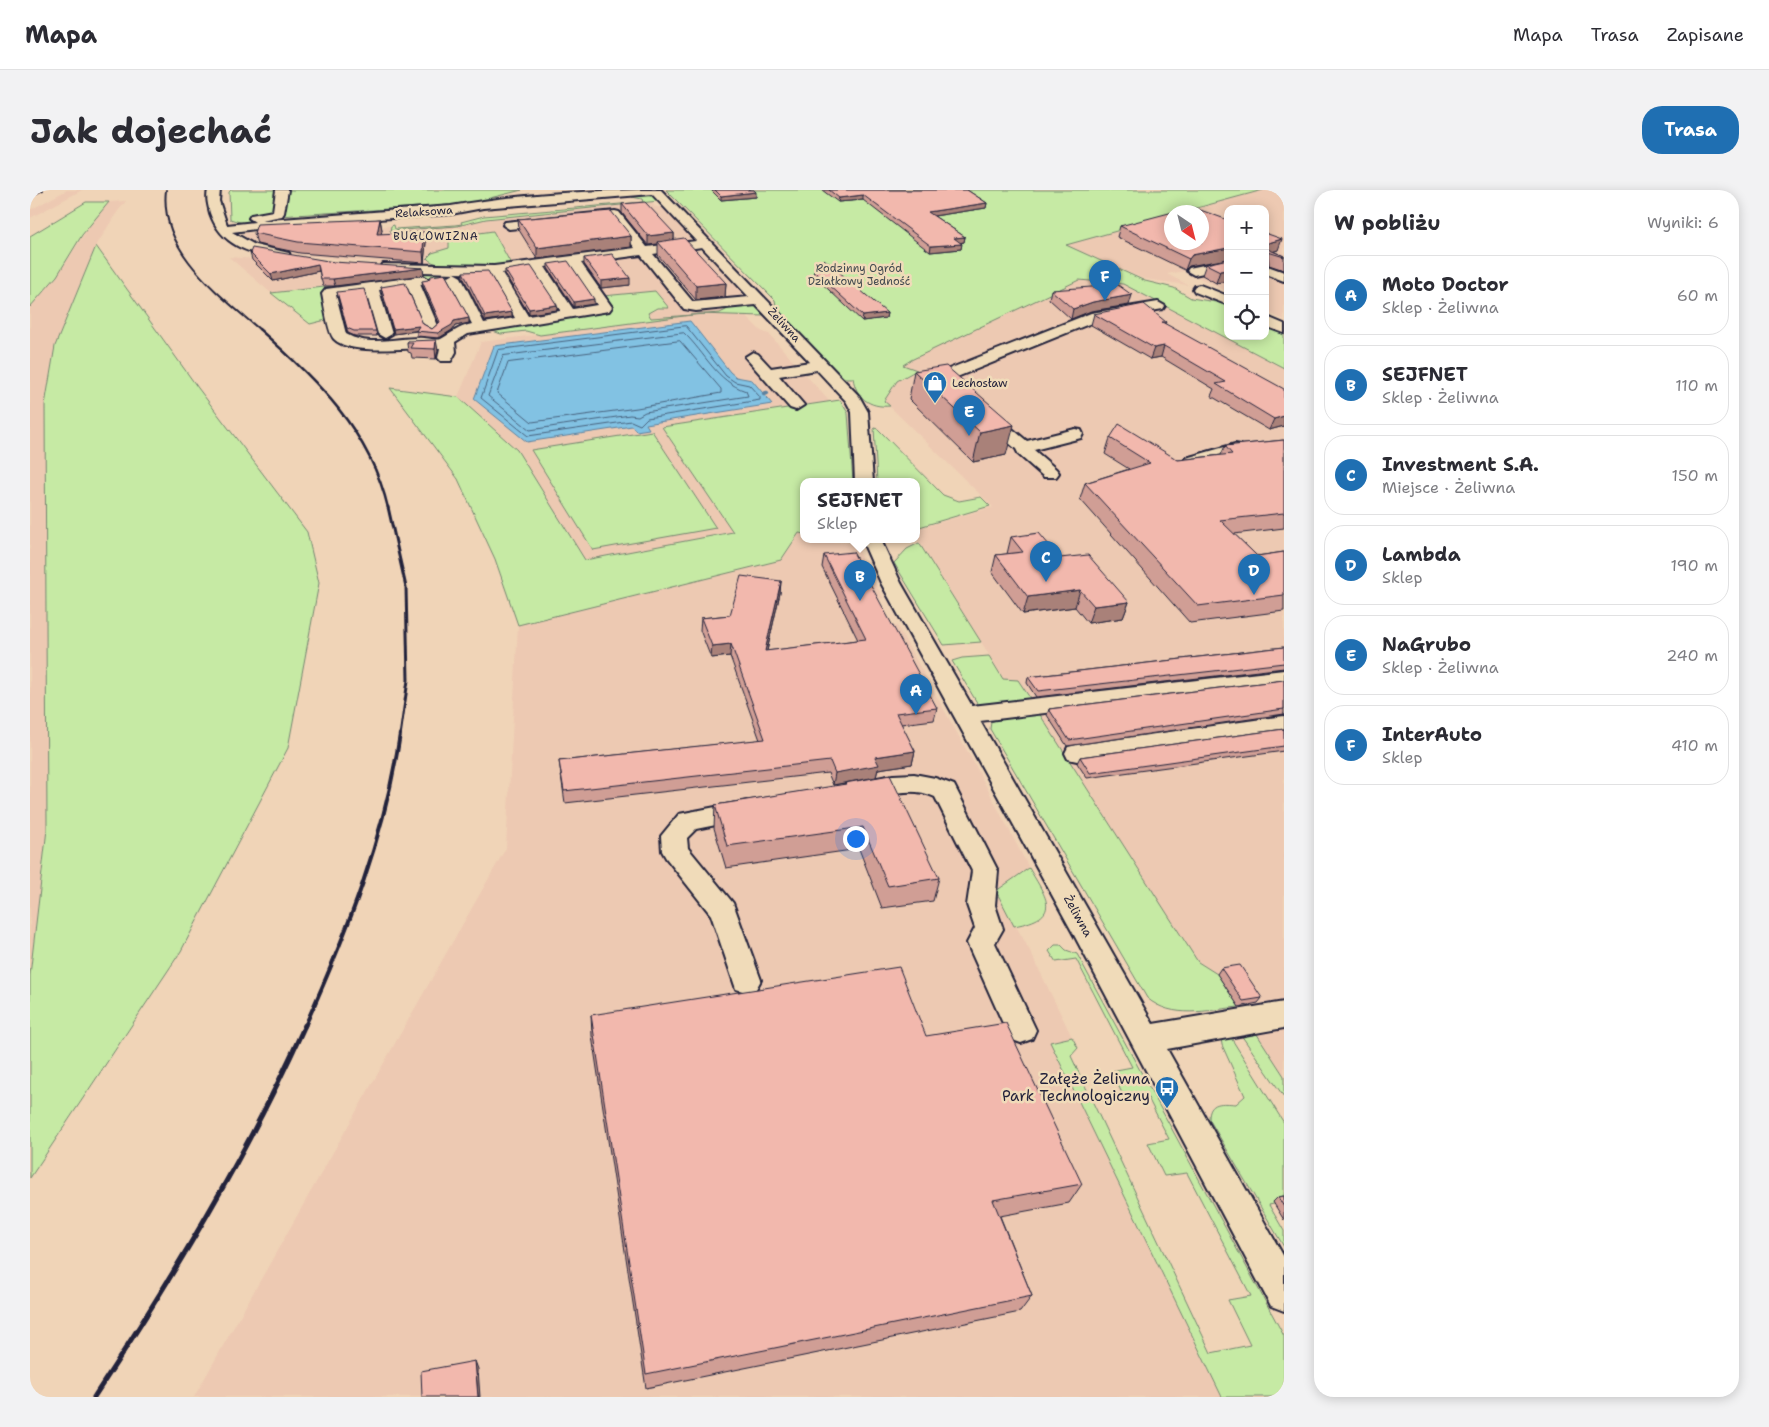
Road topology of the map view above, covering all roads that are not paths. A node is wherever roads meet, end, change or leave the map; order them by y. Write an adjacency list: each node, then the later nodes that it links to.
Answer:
1 (214, 190): 7 (street)
2 (282, 190): 7 (street)
3 (655, 190): 4 (street, Relaksowa); 8 (street, Żeliwna)
4 (575, 192): 5 (street); 7 (street, Relaksowa)
5 (495, 197)
6 (509, 225): 9 (street)
7 (223, 226): 10 (street)
8 (706, 243): 9 (street); 26 (street, Żeliwna)
9 (645, 252): 11 (street); 26 (street)
10 (300, 259)
11 (573, 262): 15 (street); 21 (street)
12 (1284, 264): 18 (street)
13 (1224, 265): 17 (street)
14 (379, 266): 16 (street)
15 (537, 266): 16 (street); 28 (street)
16 (491, 270): 19 (street); 29 (street)
17 (1194, 271)
18 (1276, 274)
19 (454, 276): 20 (street); 30 (street)
20 (412, 282): 21 (street); 32 (street)
21 (371, 286): 34 (street)
22 (1200, 288): 24 (street)
23 (1224, 292): 24 (street)
24 (1213, 294): 25 (street)
25 (1224, 299)
26 (760, 300): 36 (street, Żeliwna)
27 (1158, 306): 40 (street)
28 (566, 310)
29 (521, 316)
30 (477, 322)
31 (1269, 322): 33 (street)
32 (432, 328)
33 (1284, 329)
34 (384, 334)
35 (753, 357): 37 (street)
36 (822, 365): 37 (street); 44 (street, Żeliwna)
37 (768, 373): 38 (street)
38 (796, 404)
39 (1075, 434): 40 (street)
40 (1024, 447): 43 (street)
41 (1235, 449): 42 (street)
42 (1192, 462)
43 (1050, 472)
44 (864, 478)
45 (872, 543): 47 (street, Żeliwna)
46 (1284, 677): 47 (street)
47 (964, 715): 55 (street, Żeliwna)
48 (1284, 724): 49 (street)
49 (1077, 753)
50 (832, 794): 54 (street)
51 (774, 805): 52 (street)
52 (746, 980)
53 (1284, 1015): 55 (street)
54 (1021, 1030)
55 (1145, 1039): 56 (street, Żeliwna)
56 (1284, 1293)

